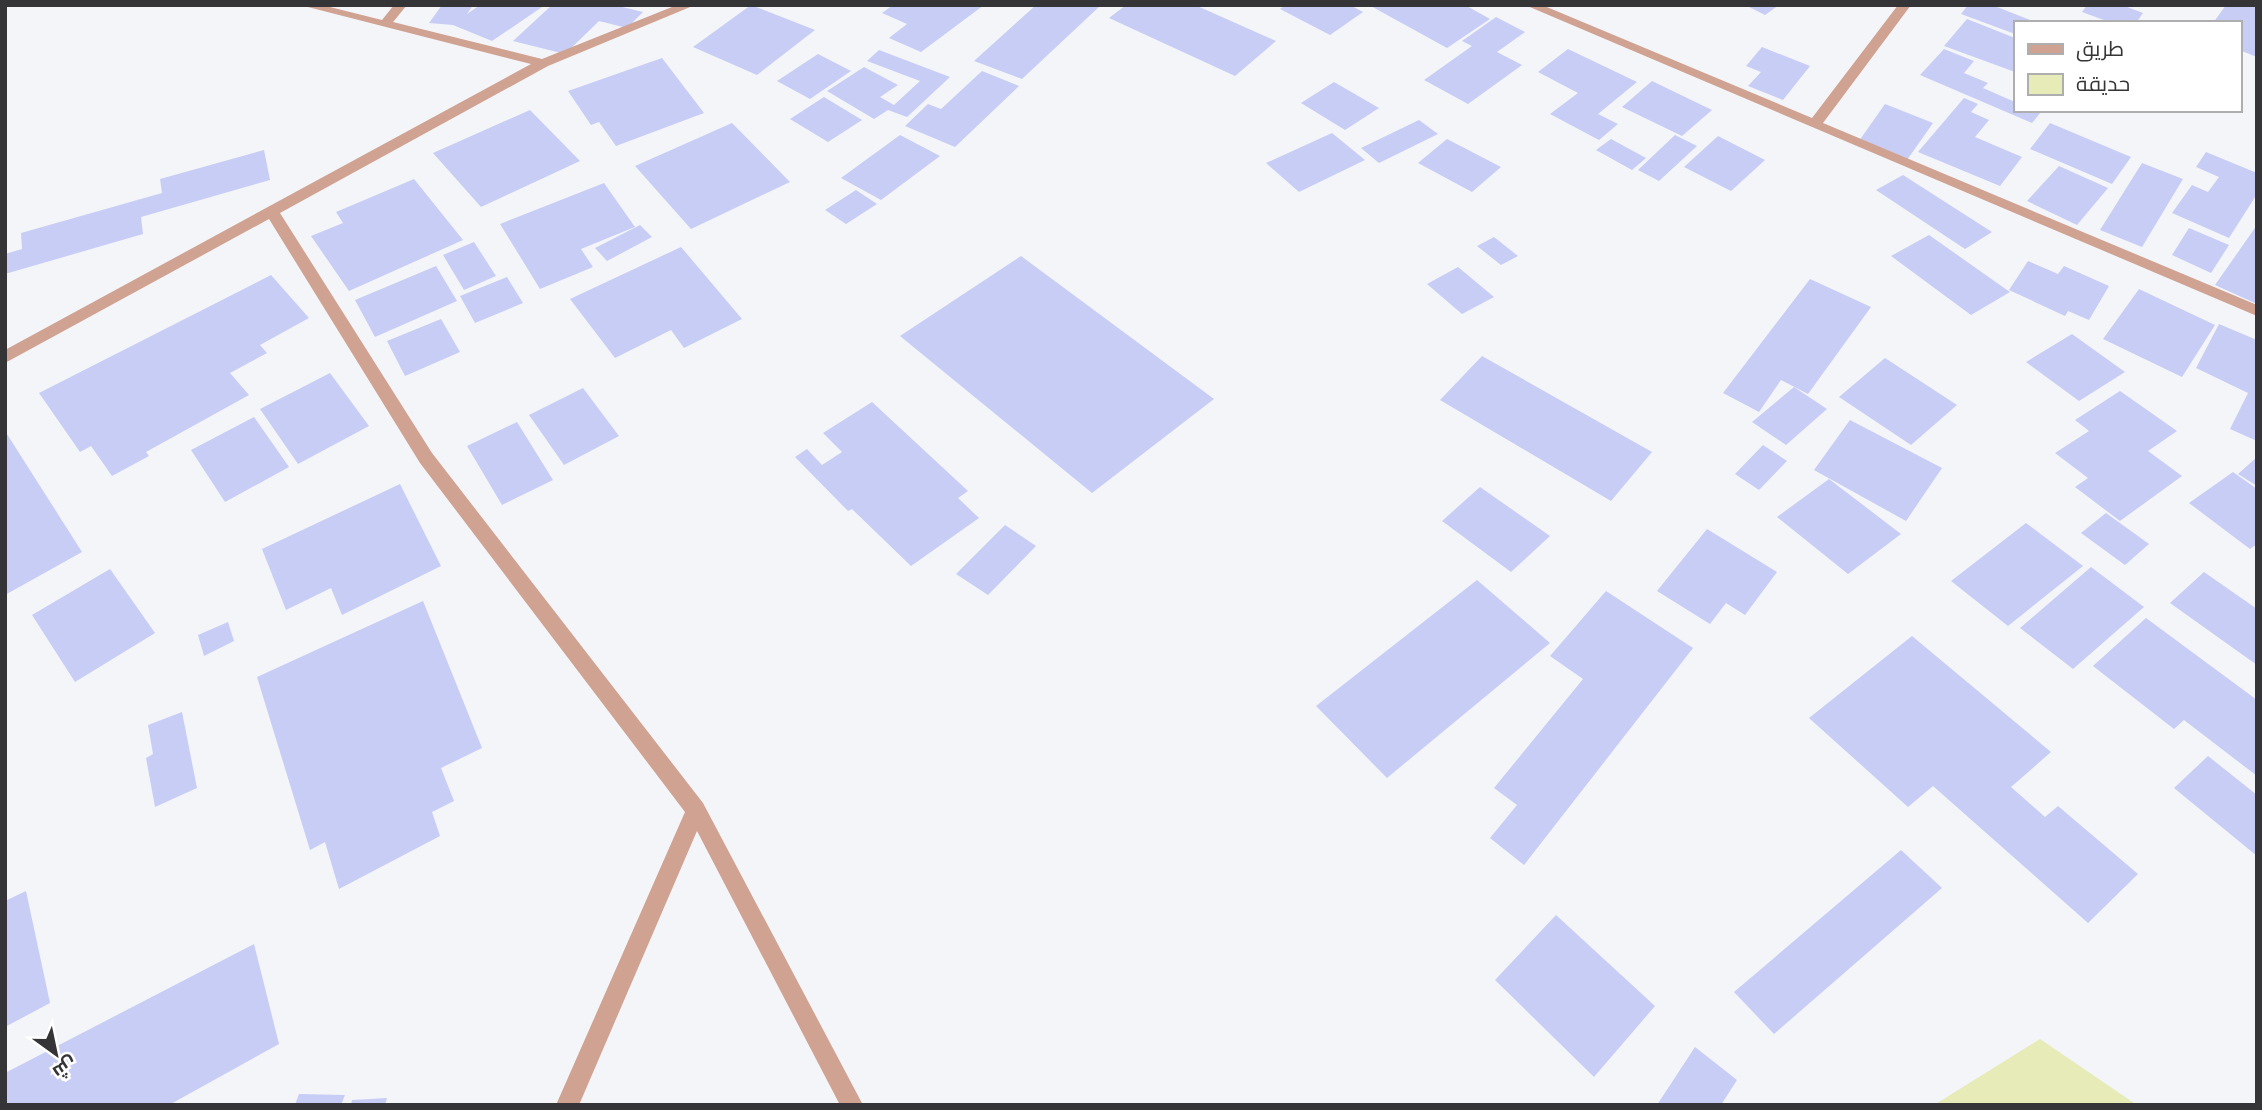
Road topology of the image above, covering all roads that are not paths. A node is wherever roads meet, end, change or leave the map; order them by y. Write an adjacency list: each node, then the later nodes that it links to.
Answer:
1 (306, 5): 6 (street)
2 (401, 5): 6 (street)
3 (689, 5): 7 (street)
4 (1531, 5): 8 (street)
5 (1905, 5): 8 (street)
6 (385, 24): 7 (street)
7 (543, 63): 9 (street)
8 (1815, 124): 10 (street)
9 (271, 210): 11 (street); 14 (street)
10 (2257, 310)
11 (29, 344): 12 (street); 13 (street)
12 (5, 351)
13 (5, 357)
14 (696, 810): 15 (street); 16 (street)
15 (567, 1105)
16 (852, 1105)

